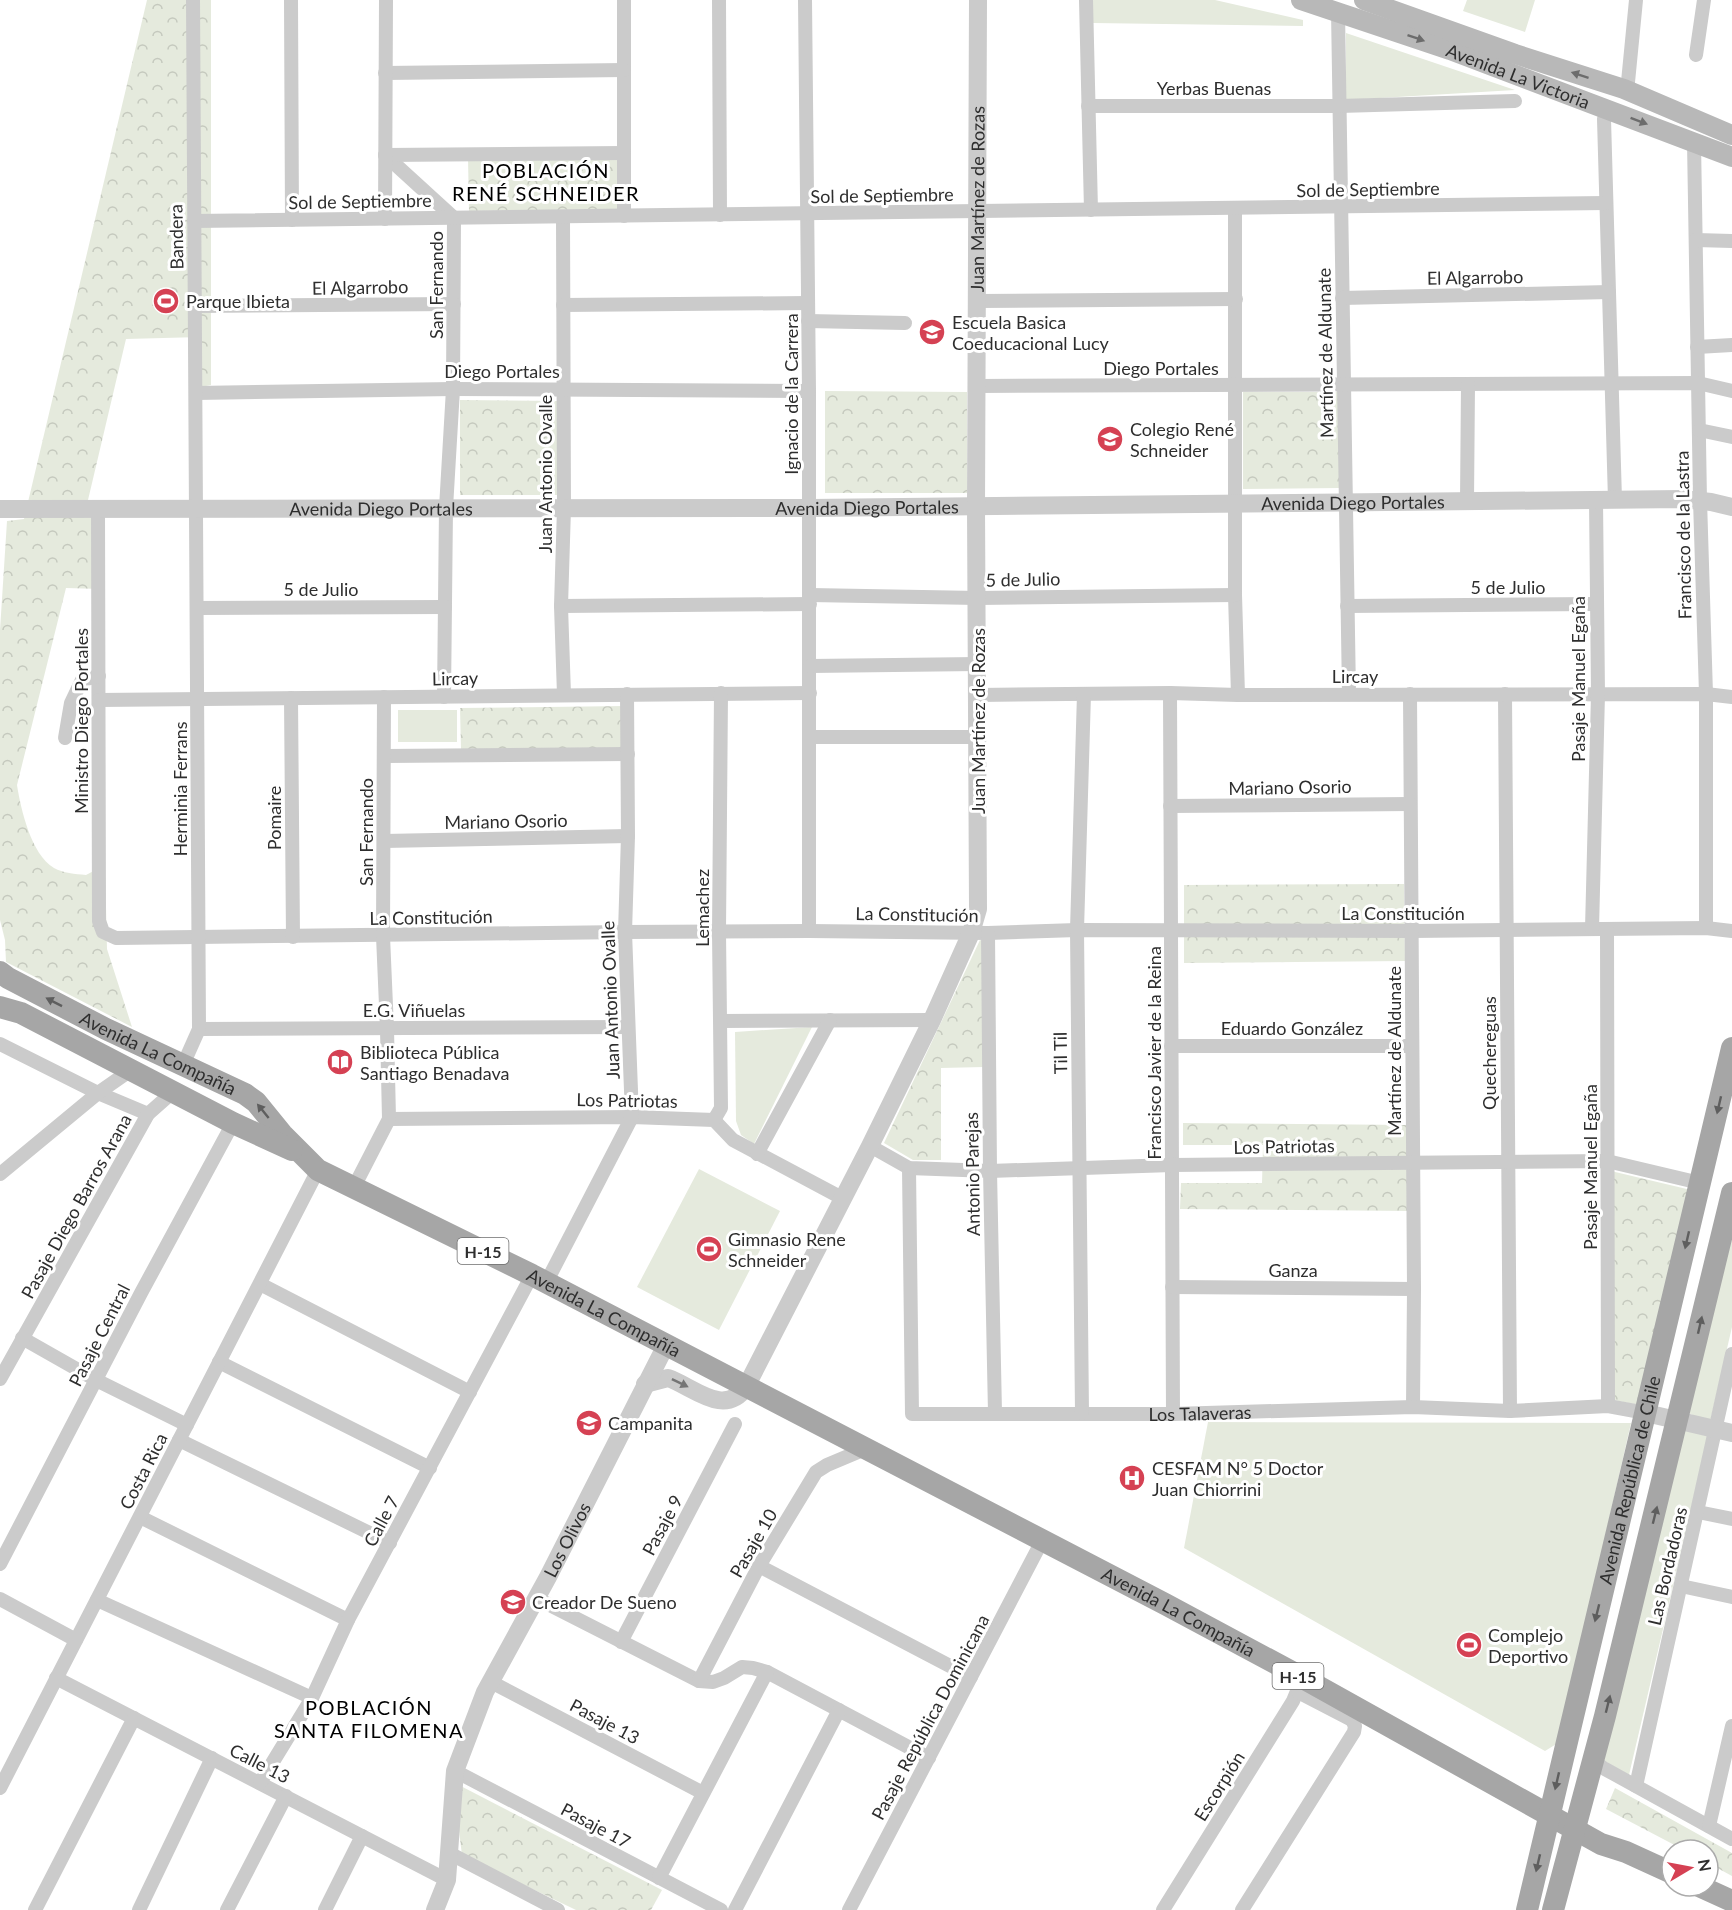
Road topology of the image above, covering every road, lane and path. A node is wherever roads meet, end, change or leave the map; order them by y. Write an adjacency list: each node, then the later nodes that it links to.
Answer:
1 (193, 0): 40 (street, Bandera)
2 (291, 0): 39 (street)
3 (386, 0): 17 (street)
4 (624, 0): 16 (street)
5 (719, 0): 34 (street)
6 (805, 0): 33 (street, Ignacio de la Carrera)
7 (978, 0): 32 (street, Juan Martínez de Rozas)
8 (1086, 0): 20 (street)
9 (1301, 0): 13 (main road, Avenida La Victoria)
10 (1364, 0): 14 (main road, Avenida La Victoria)
11 (1636, 0): 18 (street)
12 (1704, 0): 15 (street)
13 (1338, 11): 14 (main road, Avenida La Victoria); 21 (street, Martínez de Aldunate)
14 (1393, 13): 18 (main road, Avenida La Victoria, one-way to 14); 22 (main road, Avenida La Victoria, one-way to 22)
15 (1696, 55)
16 (624, 70): 17 (street); 25 (street)
17 (385, 73): 26 (street)
18 (1624, 89): 23 (main road, Avenida La Victoria)
19 (1515, 101): 21 (street, Yerbas Buenas)
20 (1088, 106): 21 (street, Yerbas Buenas); 31 (street)
21 (1339, 106): 29 (street, Martínez de Aldunate)
22 (1608, 109): 24 (main road, Avenida La Victoria, one-way to 24); 28 (street)
23 (1732, 135)
24 (1694, 142): 27 (main road, Avenida La Victoria); 41 (street, Francisco de la Lastra)
25 (624, 153): 26 (street); 35 (street)
26 (385, 155): 37 (street, San Fernando); 38 (street)
27 (1732, 157)
28 (1606, 204): 29 (street, Sol de Septiembre); 43 (street)
29 (1341, 207): 30 (street, Sol de Septiembre); 44 (street, Martínez de Aldunate)
30 (1235, 208): 31 (street, Sol de Septiembre); 45 (street)
31 (1091, 210): 32 (street, Sol de Septiembre)
32 (978, 212): 33 (street, Sol de Septiembre); 46 (street, Juan Martínez de Rozas)
33 (807, 214): 34 (street, Sol de Septiembre); 47 (street, Ignacio de la Carrera)
34 (720, 215): 35 (street, Sol de Septiembre)
35 (624, 216): 36 (street, Sol de Septiembre)
36 (563, 217): 37 (street, Sol de Septiembre); 50 (street, Juan Antonio Ovalle)
37 (454, 218): 38 (street, Sol de Septiembre); 48 (street, San Fernando)
38 (385, 219): 39 (street, Sol de Septiembre)
39 (292, 220): 40 (street, Sol de Septiembre)
40 (194, 221): 49 (street, Bandera)
41 (1696, 240): 42 (street); 54 (street, Francisco de la Lastra)
42 (1732, 241)
43 (1609, 292): 44 (street, El Algarrobo); 58 (street)
44 (1342, 298): 55 (street, Martínez de Aldunate)
45 (1236, 299): 46 (street); 60 (street)
46 (978, 301): 59 (street, Juan Martínez de Rozas)
47 (808, 303): 50 (street); 51 (street, Ignacio de la Carrera)
48 (454, 304): 49 (street, El Algarrobo); 61 (street, San Fernando)
49 (195, 306): 65 (street, Bandera)
50 (563, 306): 62 (street, Juan Antonio Ovalle)
51 (808, 321): 52 (street); 63 (street, Ignacio de la Carrera)
52 (905, 323)
53 (1732, 345): 54 (street)
54 (1697, 347): 56 (street, Francisco de la Lastra)
55 (1344, 383): 57 (street); 60 (street, Diego Portales); 72 (street, Martínez de Aldunate)
56 (1698, 383): 58 (street); 64 (street); 66 (street, Francisco de la Lastra)
57 (1468, 384): 58 (street); 71 (street)
58 (1612, 384): 69 (street)
59 (978, 386): 60 (street, Diego Portales); 74 (street, Juan Martínez de Rozas)
60 (1236, 386): 73 (street)
61 (453, 389): 62 (street, Diego Portales); 65 (street, Diego Portales); 76 (street, San Fernando)
62 (564, 389): 63 (street, Diego Portales); 77 (street, Juan Antonio Ovalle)
63 (809, 391): 78 (street, Ignacio de la Carrera)
64 (1732, 391)
65 (196, 393): 81 (street, Bandera)
66 (1699, 430): 67 (street); 70 (street, Francisco de la Lastra)
67 (1732, 437)
68 (1596, 500): 69 (street, Avenida Diego Portales); 71 (street, Avenida Diego Portales); 85 (street, Pasaje Manuel Egaña)
69 (1615, 500): 70 (street, Avenida Diego Portales)
70 (1700, 500): 75 (street, Avenida Diego Portales); 102 (street, Francisco de la Lastra)
71 (1467, 501): 72 (street, Avenida Diego Portales)
72 (1346, 503): 73 (street, Avenida Diego Portales); 87 (street, Martínez de Aldunate)
73 (1236, 504): 74 (street, Avenida Diego Portales); 82 (street)
74 (976, 507): 78 (street, Avenida Diego Portales); 83 (street, Juan Martínez de Rozas)
75 (1732, 507)
76 (446, 508): 77 (street, Avenida Diego Portales); 81 (street, Avenida Diego Portales); 88 (street, San Fernando)
77 (564, 508): 78 (street, Avenida Diego Portales); 86 (street, Juan Antonio Ovalle)
78 (810, 508): 84 (street, Ignacio de la Carrera)
79 (0, 509): 80 (street, Avenida Diego Portales)
80 (98, 509): 81 (street, Avenida Diego Portales); 92 (street, Ministro Diego Portales)
81 (197, 509): 89 (street, Herminia Ferrans)
82 (1235, 595): 83 (street, 5 de Julio); 105 (street)
83 (978, 598): 84 (street, 5 de Julio); 90 (street, Juan Martínez de Rozas)
84 (810, 600): 86 (street, 5 de Julio); 91 (street, Ignacio de la Carrera)
85 (1597, 604): 87 (street, 5 de Julio); 101 (street, Pasaje Manuel Egaña)
86 (561, 606): 103 (street, Juan Antonio Ovalle)
87 (1347, 606): 98 (street, Martínez de Aldunate)
88 (445, 607): 89 (street, 5 de Julio); 107 (street, San Fernando)
89 (198, 608): 110 (street, Herminia Ferrans)
90 (978, 664): 91 (street); 104 (street, Juan Martínez de Rozas)
91 (810, 666): 94 (street, Ignacio de la Carrera)
92 (99, 676): 111 (street, Ministro Diego Portales); 114 (street)
93 (721, 693): 94 (street, Lircay); 96 (street, Lircay); 132 (street, Lemachez)
94 (810, 693): 112 (street, Ignacio de la Carrera)
95 (1170, 693): 97 (street, Lircay); 105 (street, Lircay); 118 (street, Francisco Javier de la Reina)
96 (627, 694): 103 (street, Lircay); 115 (street, Juan Antonio Ovalle)
97 (1084, 694): 104 (street, Lircay); 124 (street, Til Til)
98 (1349, 694): 99 (street, Lircay); 105 (street, Lircay)
99 (1410, 694): 100 (street, Lircay); 117 (street, Martínez de Aldunate)
100 (1504, 694): 101 (street, Lircay); 125 (street, Quechereguas)
101 (1598, 694): 102 (street, Lircay); 122 (street, Pasaje Manuel Egaña)
102 (1706, 694): 108 (street, Lircay); 121 (street, Francisco de la Lastra)
103 (564, 695): 107 (street, Lircay)
104 (978, 695): 113 (street, Juan Martínez de Rozas)
105 (1238, 695)
106 (384, 697): 107 (street, Lircay); 109 (street, Lircay); 116 (street, San Fernando)
107 (444, 697)
108 (1732, 697)
109 (291, 698): 110 (street, Lircay); 136 (street, Pomaire)
110 (198, 699): 111 (street, Lircay); 134 (street, Herminia Ferrans)
111 (99, 700): 130 (street, Ministro Diego Portales)
112 (810, 737): 113 (street); 126 (street, Ignacio de la Carrera)
113 (978, 737): 133 (street, Juan Martínez de Rozas)
114 (65, 738)
115 (628, 754): 116 (street, San Fernando); 119 (street, Juan Antonio Ovalle)
116 (385, 756): 120 (street, San Fernando)
117 (1410, 804): 118 (street, Mariano Osorio); 128 (street, Martínez de Aldunate)
118 (1170, 806): 127 (street, Francisco Javier de la Reina)
119 (628, 836): 120 (street, Mariano Osorio); 131 (street, Juan Antonio Ovalle)
120 (384, 841): 135 (street, San Fernando)
121 (1706, 928): 123 (street, La Constitución); 129 (street, La Constitución)
122 (1592, 929): 123 (street, La Constitución); 125 (street, La Constitución)
123 (1607, 929): 161 (street, Pasaje Manuel Egaña)
124 (1077, 930): 127 (street, La Constitución); 133 (street, La Constitución); 165 (street, Til Til)
125 (1507, 930): 128 (street, La Constitución); 162 (street, Quechereguas)
126 (809, 931): 132 (street, La Constitución); 133 (street, La Constitución)
127 (1171, 931): 128 (street, La Constitución); 146 (street, Francisco Javier de la Reina)
128 (1412, 931): 147 (street, Martínez de Aldunate)
129 (1732, 931)
130 (103, 932): 134 (street, La Constitución)
131 (625, 932): 132 (street, La Constitución); 135 (street, La Constitución); 142 (street, Juan Antonio Ovalle)
132 (720, 932): 141 (street, Lemachez)
133 (980, 933): 140 (street, Juan Martínez de Rozas); 168 (street, Antonio Parejas)
134 (197, 936): 136 (street, La Constitución); 143 (street, Herminia Ferrans)
135 (383, 936): 136 (street, La Constitución); 144 (street, San Fernando)
136 (293, 937)
137 (0, 972): 149 (main road, Avenida La Compañía / H-15, one-way to 137)
138 (0, 1007): 150 (main road, Avenida La Compañía / H-15)
139 (830, 1020): 140 (street); 141 (street); 159 (street)
140 (932, 1020): 158 (street, Juan Martínez de Rozas)
141 (721, 1021): 156 (street, Lemachez)
142 (628, 1027): 144 (street, E.G. Viñuelas); 154 (street, Juan Antonio Ovalle)
143 (199, 1029): 144 (street, E.G. Viñuelas); 149 (street, Herminia Ferrans)
144 (387, 1029): 155 (street, San Fernando)
145 (0, 1044): 152 (street)
146 (1171, 1046): 147 (street, Eduardo González); 164 (street, Francisco Javier de la Reina)
147 (1412, 1046): 163 (street, Martínez de Aldunate)
148 (1731, 1059): 170 (main road, Avenida República de Chile, one-way to 170)
149 (183, 1065): 160 (main road, Avenida La Compañía / H-15, one-way to 149)
150 (131, 1070): 151 (main road, Avenida La Compañía / H-15); 152 (street)
151 (174, 1091): 153 (street, Pasaje Diego Barros Arana); 157 (main road, Avenida La Compañía / H-15)
152 (98, 1093): 153 (street); 169 (street)
153 (148, 1114): 178 (street, Pasaje Diego Barros Arana)
154 (632, 1117): 155 (street, Los Patriotas); 156 (street, Los Patriotas); 174 (street, Juan Antonio Ovalle)
155 (388, 1119): 171 (street, San Fernando)
156 (714, 1120): 159 (street)
157 (233, 1124): 160 (main road, Avenida La Compañía / H-15); 183 (street, Pasaje Central)
158 (870, 1146): 166 (street, Los Patriotas); 173 (street, Juan Martínez de Rozas)
159 (757, 1154): 173 (street)
160 (301, 1155): 167 (main road, Avenida La Compañía / H-15)
161 (1608, 1161): 162 (street, Los Patriotas); 170 (street, Los Patriotas); 187 (street, Pasaje Manuel Egaña)
162 (1508, 1162): 163 (street, Los Patriotas); 189 (street, Quechereguas)
163 (1413, 1163): 164 (street, Los Patriotas); 177 (street, Martínez de Aldunate)
164 (1172, 1165): 165 (street, Los Patriotas); 176 (street, Francisco Javier de la Reina)
165 (1080, 1167): 168 (street, Los Patriotas); 191 (street, Til Til)
166 (909, 1168): 168 (street, Los Patriotas); 190 (street, Los Talaveras)
167 (318, 1170): 171 (main road, Avenida La Compañía / H-15); 175 (street, Costa Rica)
168 (990, 1171): 190 (street, Antonio Parejas)
169 (0, 1174)
170 (1700, 1183): 192 (main road, Avenida República de Chile, one-way to 192)
171 (354, 1188): 174 (main road, Avenida La Compañía / H-15)
172 (1732, 1193): 194 (main road, Avenida República de Chile, one-way to 172)
173 (842, 1198): 185 (street, Juan Martínez de Rozas)
174 (539, 1279): 179 (main road, Avenida La Compañía / H-15); 186 (street, Calle 7)
175 (260, 1284): 181 (street, Costa Rica); 186 (street)
176 (1172, 1287): 177 (street, Ganza); 193 (street, Francisco Javier de la Reina)
177 (1414, 1289): 188 (street, Martínez de Aldunate)
178 (22, 1338): 182 (street, Pasaje Diego Barros Arana); 183 (street)
179 (666, 1345): 184 (street, Los Olivos); 185 (main road, Avenida La Compañía / H-15)
180 (1732, 1354): 197 (street, Las Bordadoras)
181 (219, 1362): 196 (street, Costa Rica); 200 (street)
182 (0, 1379)
183 (96, 1380): 196 (street); 206 (street, Pasaje Central)
184 (645, 1384): 185 (street, Avenida La Compañía, one-way to 185); 209 (street, Los Olivos)
185 (746, 1388): 199 (main road, Avenida La Compañía / H-15)
186 (470, 1392): 200 (street, Calle 7)
187 (1608, 1406): 189 (street, Los Talaveras); 192 (street, Los Talaveras)
188 (1413, 1407): 189 (street, Los Talaveras); 193 (street, Los Talaveras)
189 (1510, 1411)
190 (995, 1413): 191 (street, Los Talaveras)
191 (1082, 1413): 193 (street, Los Talaveras)
192 (1646, 1413): 194 (street, Los Talaveras); 235 (main road, Avenida República de Chile, one-way to 235)
193 (1173, 1414)
194 (1678, 1419): 197 (street, Los Talaveras); 228 (main road, Avenida República de Chile, one-way to 194)
195 (735, 1424): 215 (street, Pasaje 9)
196 (187, 1425): 198 (street, Costa Rica)
197 (1724, 1431): 201 (street, Las Bordadoras)
198 (179, 1440): 202 (street, Costa Rica); 205 (street)
199 (865, 1449): 204 (main road, Avenida La Compañía / H-15); 207 (street, Pasaje 10)
200 (430, 1468): 205 (street, Calle 7)
201 (1698, 1512): 203 (street); 208 (street, Las Bordadoras)
202 (140, 1517): 212 (street, Costa Rica); 213 (street)
203 (1732, 1519)
204 (1042, 1541): 217 (street, Pasaje República Dominicana); 221 (main road, Avenida La Compañía / H-15)
205 (390, 1543): 213 (street, Calle 7)
206 (0, 1564)
207 (759, 1566): 217 (street); 219 (street, Pasaje 10)
208 (1681, 1586): 210 (street); 231 (street, Las Bordadoras)
209 (536, 1598): 215 (street); 220 (street, Los Olivos)
210 (1732, 1598)
211 (0, 1599): 214 (street)
212 (97, 1600): 214 (street, Costa Rica); 222 (street)
213 (348, 1620): 222 (street, Calle 7)
214 (76, 1640): 218 (street, Costa Rica)
215 (621, 1642): 219 (street)
216 (767, 1672): 219 (street); 223 (street); 233 (street)
217 (971, 1677): 227 (street, Pasaje República Dominicana)
218 (56, 1678): 224 (street, Calle 13); 232 (street, Costa Rica)
219 (699, 1681)
220 (491, 1682): 229 (street, Los Olivos); 233 (street, Pasaje 13)
221 (1300, 1685): 235 (main road, Avenida La Compañía / H-15); 254 (street, Escorpión); 255 (street)
222 (312, 1698): 230 (street, Calle 7)
223 (839, 1710): 227 (street); 252 (street)
224 (134, 1718): 226 (street, Calle 13); 245 (street)
225 (1732, 1726): 236 (street)
226 (212, 1758): 230 (street, Calle 13); 246 (street)
227 (929, 1758): 253 (street, Pasaje República Dominicana)
228 (1593, 1761): 231 (street); 237 (main road, Avenida República de Chile)
229 (455, 1771): 240 (street, Los Olivos); 242 (street, Pasaje 17)
230 (260, 1783): 234 (street, Calle 13)
231 (1636, 1786): 236 (street)
232 (0, 1788)
233 (703, 1793): 242 (street)
234 (286, 1796): 238 (street, Calle 13); 247 (street)
235 (1550, 1816): 237 (main road, Avenida La Compañía / H-15); 256 (main road, Avenida República de Chile, one-way to 256)
236 (1709, 1826): 239 (street)
237 (1575, 1830): 241 (main road, Avenida La Compañía / H-15); 257 (main road, Avenida República de Chile)
238 (362, 1836): 243 (street, Calle 13); 248 (street)
239 (1732, 1839)
240 (449, 1853): 243 (street, Los Olivos); 244 (street)
241 (1660, 1868)
242 (658, 1878): 251 (street, Pasaje 17)
243 (447, 1880): 249 (street, Los Olivos)
244 (540, 1906): 250 (street)
245 (35, 1910)
246 (139, 1910)
247 (227, 1910)
248 (325, 1910)
249 (435, 1910)
250 (558, 1910)
251 (721, 1910)
252 (735, 1910)
253 (849, 1910)
254 (1163, 1910)
255 (1242, 1910)
256 (1527, 1910)
257 (1553, 1910)

